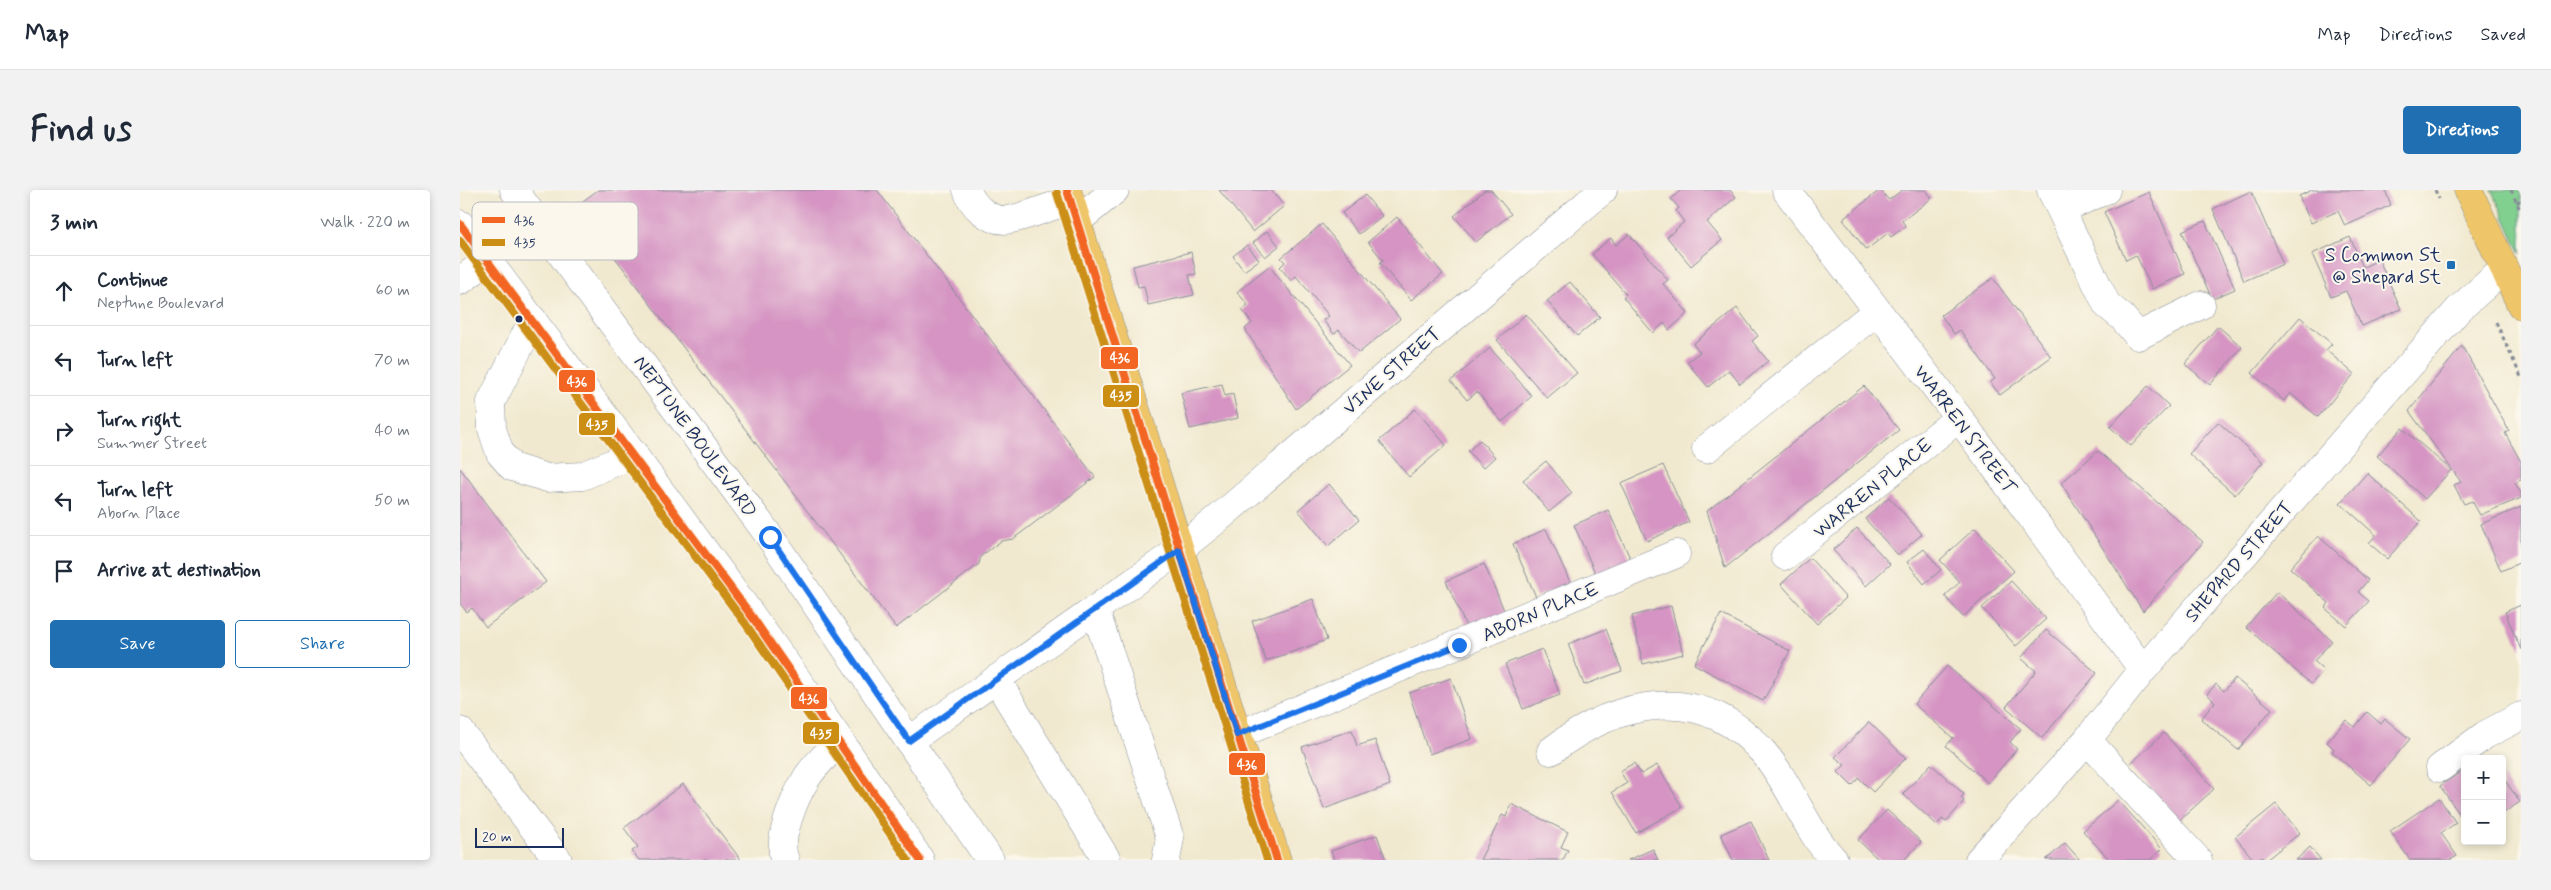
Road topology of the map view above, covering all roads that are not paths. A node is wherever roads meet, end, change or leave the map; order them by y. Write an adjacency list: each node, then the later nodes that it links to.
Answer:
1 (514, 190): 9 (street, NEPTUNE BOULEVARD)
2 (967, 190): 10 (street)
3 (1115, 190): 10 (street)
4 (1603, 190): 24 (street, VINE STREET)
5 (1786, 190): 19 (street, WARREN STREET)
6 (2106, 190): 8 (street)
7 (2468, 190): 15 (main road)
8 (2056, 200): 17 (street)
9 (523, 202)
10 (1071, 204): 24 (main road)
11 (460, 224): 12 (street)
12 (472, 240)
13 (566, 260): 35 (street, NEPTUNE BOULEVARD)
14 (487, 261): 16 (street); 20 (street)
15 (2504, 269): 18 (main road); 28 (street, SHEPARD STREET)
16 (460, 281)
17 (2201, 305)
18 (2521, 305)
19 (1877, 311): 21 (street, WARREN STREET); 22 (street)
20 (533, 320): 23 (street); 23 (street)
21 (1959, 418): 26 (street, WARREN PLACE); 28 (street, WARREN STREET)
22 (1706, 449)
23 (634, 454): 34 (street)
24 (1179, 550): 27 (street, VINE STREET); 32 (main road)
25 (1676, 554): 32 (street, ABORN PLACE)
26 (1785, 556)
27 (1095, 609): 29 (street, VINE STREET); 44 (street)
28 (2143, 670): 33 (street, SHEPARD STREET)
29 (996, 679): 35 (street, VINE STREET); 43 (street)
30 (2521, 716): 37 (street)
31 (460, 731): 39 (street)
32 (1237, 735): 38 (main road)
33 (2087, 740): 48 (street, SHEPARD STREET); 49 (street)
34 (840, 741): 40 (street); 41 (street)
35 (909, 741): 42 (street, NEPTUNE BOULEVARD)
36 (1551, 751): 47 (street)
37 (2440, 768)
38 (1258, 802): 45 (main road); 46 (main road)
39 (558, 860)
40 (785, 860)
41 (920, 860)
42 (990, 860)
43 (1107, 860)
44 (1166, 860)
45 (1258, 860)
46 (1277, 860)
47 (1834, 860)
48 (1979, 860)
49 (2198, 860)

